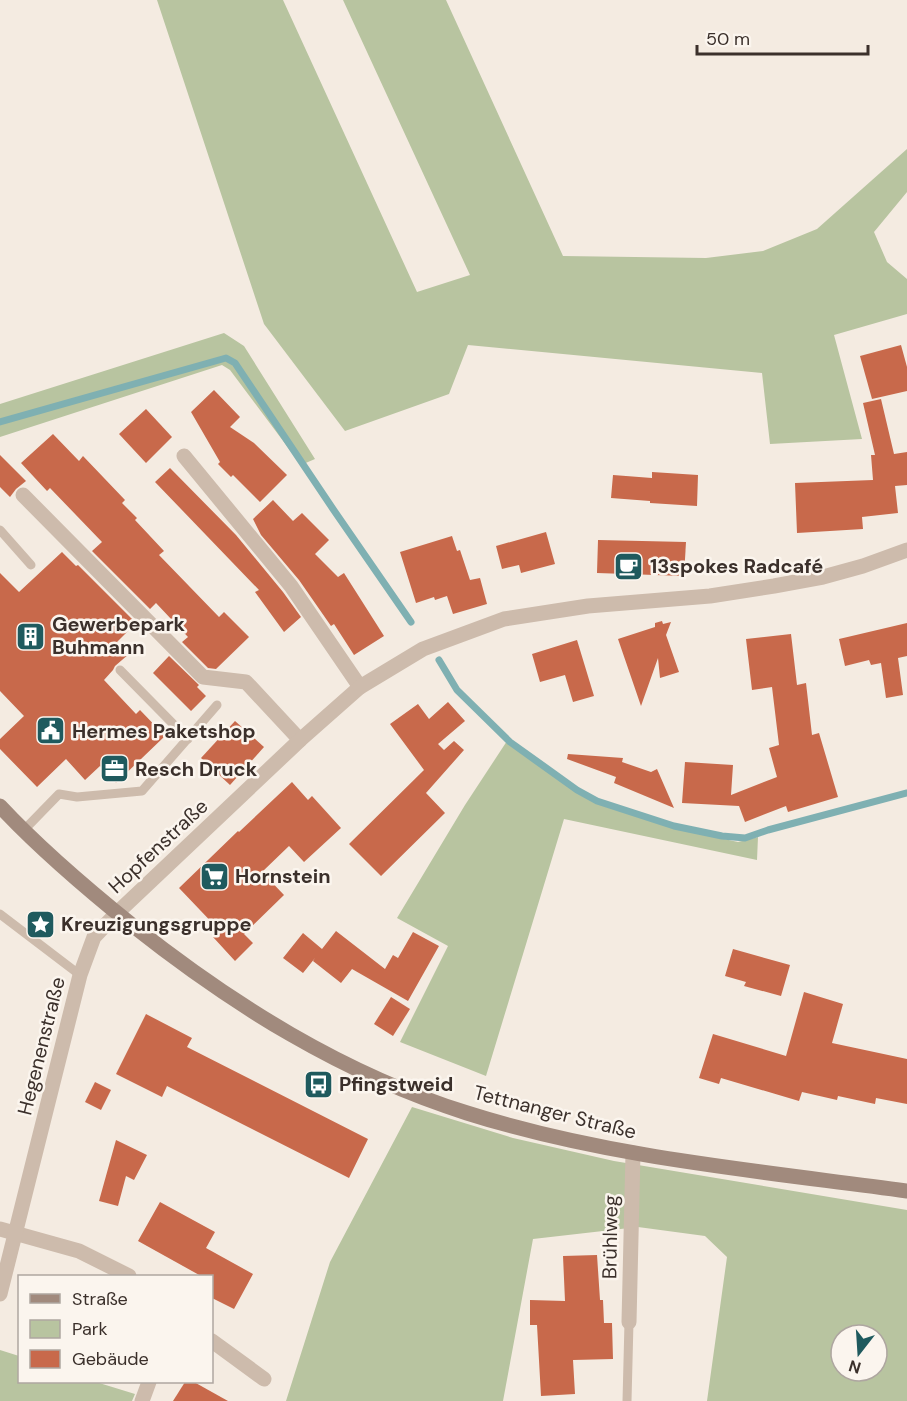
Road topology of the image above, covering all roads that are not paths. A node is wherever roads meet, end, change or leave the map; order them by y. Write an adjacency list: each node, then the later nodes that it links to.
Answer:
1 (184, 456): 7 (street)
2 (23, 495): 10 (street)
3 (0, 530): 5 (lane)
4 (907, 550): 7 (street, Hopfenstraße)
5 (31, 565)
6 (120, 670): 9 (lane)
7 (360, 687): 10 (street, Hopfenstraße)
8 (217, 705): 9 (lane)
9 (188, 739): 12 (lane)
10 (300, 740): 13 (street, Hopfenstraße)
11 (0, 806): 12 (main road, Tettnanger Straße)
12 (23, 831): 13 (main road, Tettnanger Straße)
13 (117, 913): 15 (street, Hegenenstraße); 16 (main road, Tettnanger Straße)
14 (0, 914): 15 (lane)
15 (80, 975): 18 (street, Hegenenstraße)
16 (633, 1153): 17 (main road, Tettnanger Straße); 21 (street, Brühlweg)
17 (907, 1191)
18 (7, 1231): 19 (street); 20 (street, Hegenenstraße)
19 (127, 1275)
20 (0, 1294)
21 (629, 1322): 26 (lane)
22 (213, 1342): 23 (street)
23 (264, 1379)
24 (149, 1383): 25 (street)
25 (142, 1401)
26 (627, 1401)

